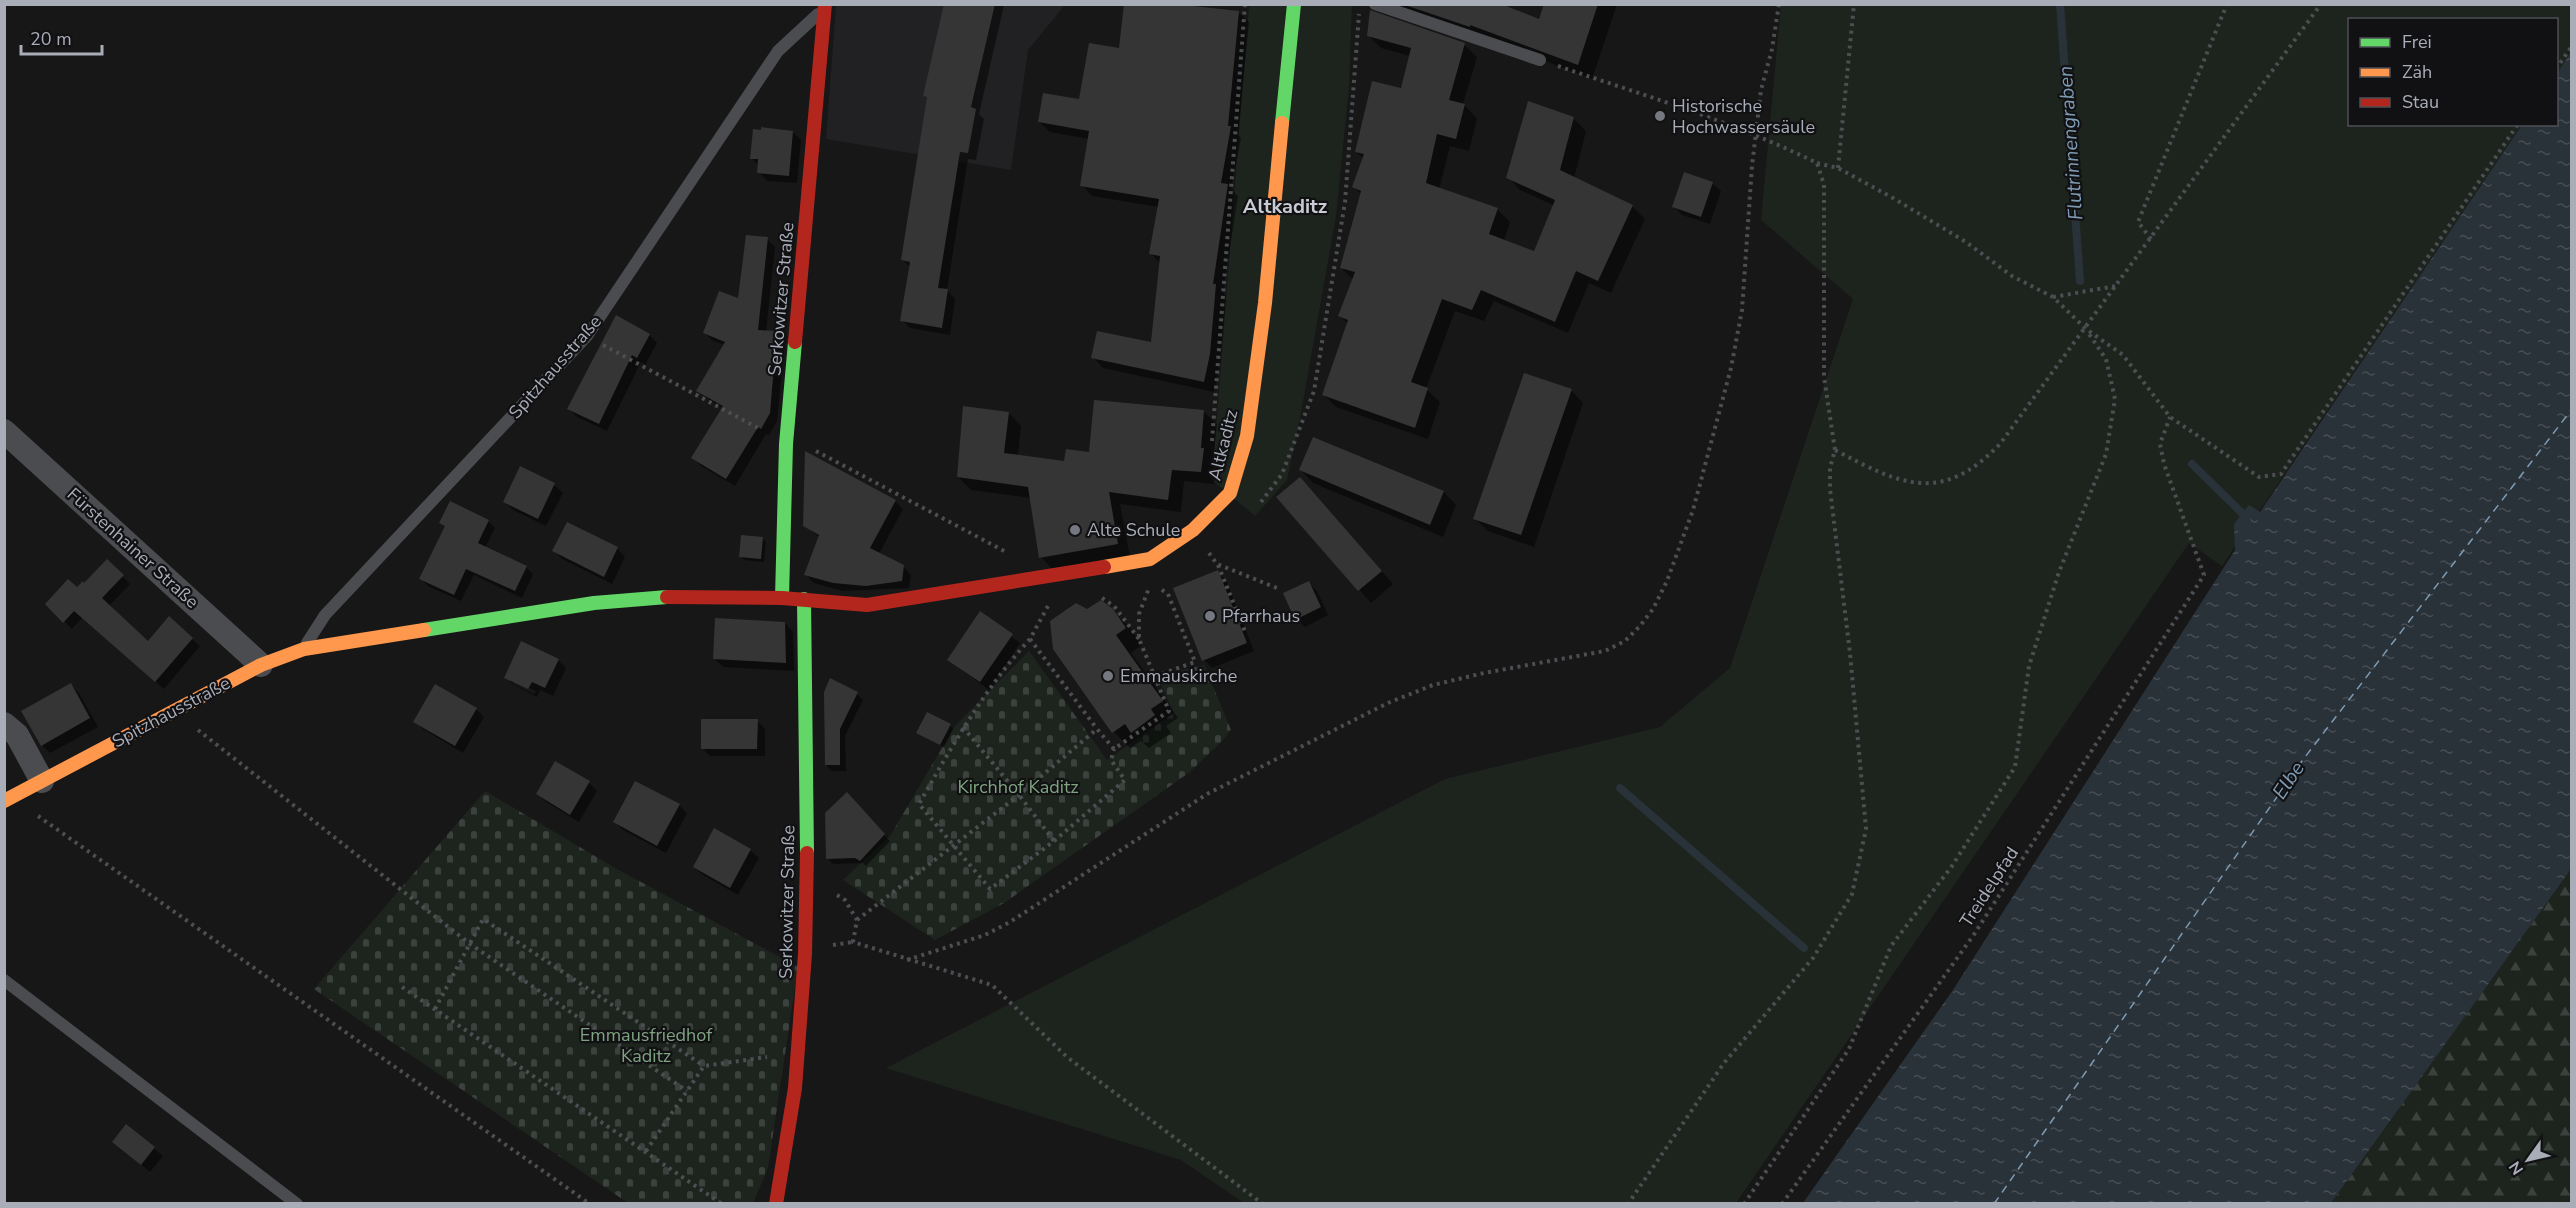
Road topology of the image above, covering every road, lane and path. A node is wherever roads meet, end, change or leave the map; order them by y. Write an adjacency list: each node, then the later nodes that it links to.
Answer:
1 (1245, 4): 23 (path)
2 (1294, 4): 26 (street, Altkaditz)
3 (1360, 4): 25 (path)
4 (1375, 4): 11 (lane)
5 (1779, 4): 14 (path)
6 (1854, 4): 16 (path)
7 (2227, 4): 17 (path)
8 (2320, 4): 17 (path)
9 (825, 7): 30 (street, Serkowitzer Straße); 36 (lane, Spitzhausstraße)
10 (2571, 46): 12 (path)
11 (1540, 60): 14 (path)
12 (2558, 66)
13 (2517, 126): 21 (path)
14 (1756, 134): 15 (path); 52 (path)
15 (1817, 163): 16 (path); 24 (path)
16 (1838, 168): 19 (path)
17 (2151, 239): 18 (path)
18 (2117, 286): 19 (path); 20 (path)
19 (2053, 297): 20 (path)
20 (2086, 328): 21 (path); 24 (path); 66 (path)
21 (2170, 417): 67 (path, Treidelpfad)
22 (4, 431): 37 (street, Fürstenhainer Straße)
23 (1212, 442)
24 (1835, 450): 65 (path)
25 (1261, 502)
26 (1193, 530): 27 (path); 31 (street, Altkaditz)
27 (1217, 564): 28 (path); 33 (path)
28 (1277, 588)
29 (1100, 597): 35 (path)
30 (782, 598): 31 (street, Altkaditz); 36 (street, Spitzhausstraße)
31 (804, 599): 49 (street, Serkowitzer Straße)
32 (1051, 600): 34 (path)
33 (1246, 634)
34 (1030, 639): 41 (path); 42 (path)
35 (1139, 639): 38 (path); 38 (path)
36 (304, 650): 37 (street, Spitzhausstraße)
37 (261, 665): 39 (street, Spitzhausstraße)
38 (1155, 676): 43 (path)
39 (174, 711): 44 (street, Spitzhausstraße); 51 (path)
40 (4, 724): 44 (street)
41 (963, 727): 45 (path); 48 (path)
42 (1097, 729): 43 (path); 45 (path)
43 (1114, 749): 47 (path)
44 (42, 781): 46 (street, Spitzhausstraße)
45 (1019, 795): 47 (path); 48 (path)
46 (8, 799): 61 (path)
47 (1054, 841): 48 (path)
48 (953, 844): 50 (path)
49 (807, 879): 50 (path); 56 (street, Serkowitzer Straße)
50 (857, 920): 52 (path)
51 (470, 944): 55 (path); 57 (path); 58 (path)
52 (907, 960): 64 (path)
53 (4, 980): 60 (lane)
54 (402, 987): 55 (path)
55 (434, 1009): 59 (path)
56 (800, 1037): 57 (path); 63 (street, Serkowitzer Straße)
57 (704, 1066): 58 (path)
58 (687, 1091): 59 (path)
59 (646, 1151): 62 (path)
60 (297, 1203)
61 (590, 1203)
62 (722, 1203)
63 (776, 1203)
64 (1263, 1203)
65 (1628, 1203)
66 (1744, 1203)
67 (1782, 1203)

